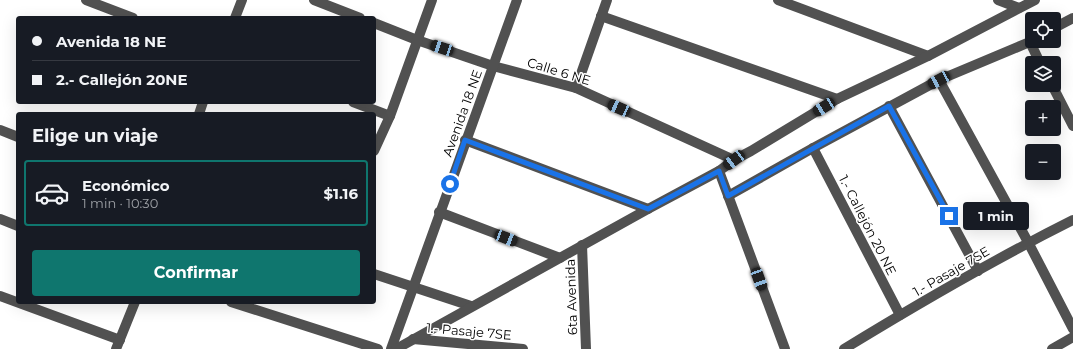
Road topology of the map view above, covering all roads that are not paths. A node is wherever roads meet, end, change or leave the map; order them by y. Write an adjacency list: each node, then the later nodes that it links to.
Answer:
1 (86, 0): 11 (street)
2 (242, 0): 12 (street)
3 (314, 0): 13 (street)
4 (432, 0): 18 (street)
5 (517, 0): 21 (street, Avenida 18 NE)
6 (606, 0): 14 (street)
7 (778, 0): 20 (street)
8 (998, 0): 10 (street)
9 (1035, 0): 10 (street)
10 (1019, 8): 20 (street)
11 (128, 16)
12 (236, 16)
13 (355, 16)
14 (601, 16): 23 (street); 25 (street)
15 (1073, 18): 17 (street)
16 (376, 24): 18 (street, Calle 6 NE)
17 (1061, 24)
18 (417, 40): 21 (street, Calle 6 NE); 28 (street)
19 (1025, 44): 22 (street)
20 (928, 56): 25 (street)
21 (493, 66): 23 (street, Calle 6 NE); 32 (street, Avenida 18 NE)
22 (939, 80): 27 (street); 43 (street)
23 (576, 88): 35 (street, Calle 6 NE)
24 (1056, 92): 29 (street)
25 (836, 99): 35 (street)
26 (357, 104): 28 (street)
27 (889, 106): 34 (street); 46 (street)
28 (390, 116): 33 (street)
29 (1073, 126)
30 (0, 130): 31 (street)
31 (16, 136)
32 (465, 140): 38 (street); 39 (street, Avenida 18 NE)
33 (376, 147)
34 (813, 148): 37 (street); 55 (street, 1.- Callejón 20 NE)
35 (734, 160): 36 (street)
36 (719, 171): 37 (street); 38 (street)
37 (728, 196): 65 (street)
38 (648, 209): 44 (street)
39 (439, 212): 45 (street); 48 (street, Avenida 18 NE)
40 (0, 219): 42 (street)
41 (1073, 220): 43 (street, 1.- Pasaje 7SE)
42 (16, 225)
43 (1028, 242): 46 (street, 1.- Pasaje 7SE); 56 (street)
44 (582, 245): 45 (street); 64 (street, 6ta Avenida)
45 (560, 258): 54 (street)
46 (978, 270): 55 (street, 1.- Pasaje 7SE)
47 (376, 275): 48 (street)
48 (413, 288): 54 (street); 61 (street, Avenida 18 NE)
49 (0, 296): 50 (street)
50 (16, 303)
51 (19, 304): 59 (street)
52 (134, 304): 59 (street)
53 (237, 304): 60 (street)
54 (471, 306): 58 (street)
55 (900, 315): 66 (street, 1.- Pasaje 7SE)
56 (1073, 329)
57 (1073, 337): 67 (street)
58 (412, 339): 62 (street); 63 (street, 1.- Pasaje 7SE)
59 (118, 345)
60 (378, 349)
61 (391, 349)
62 (396, 349)
63 (523, 349)
64 (586, 349)
65 (785, 349)
66 (844, 349)
67 (1052, 349)

